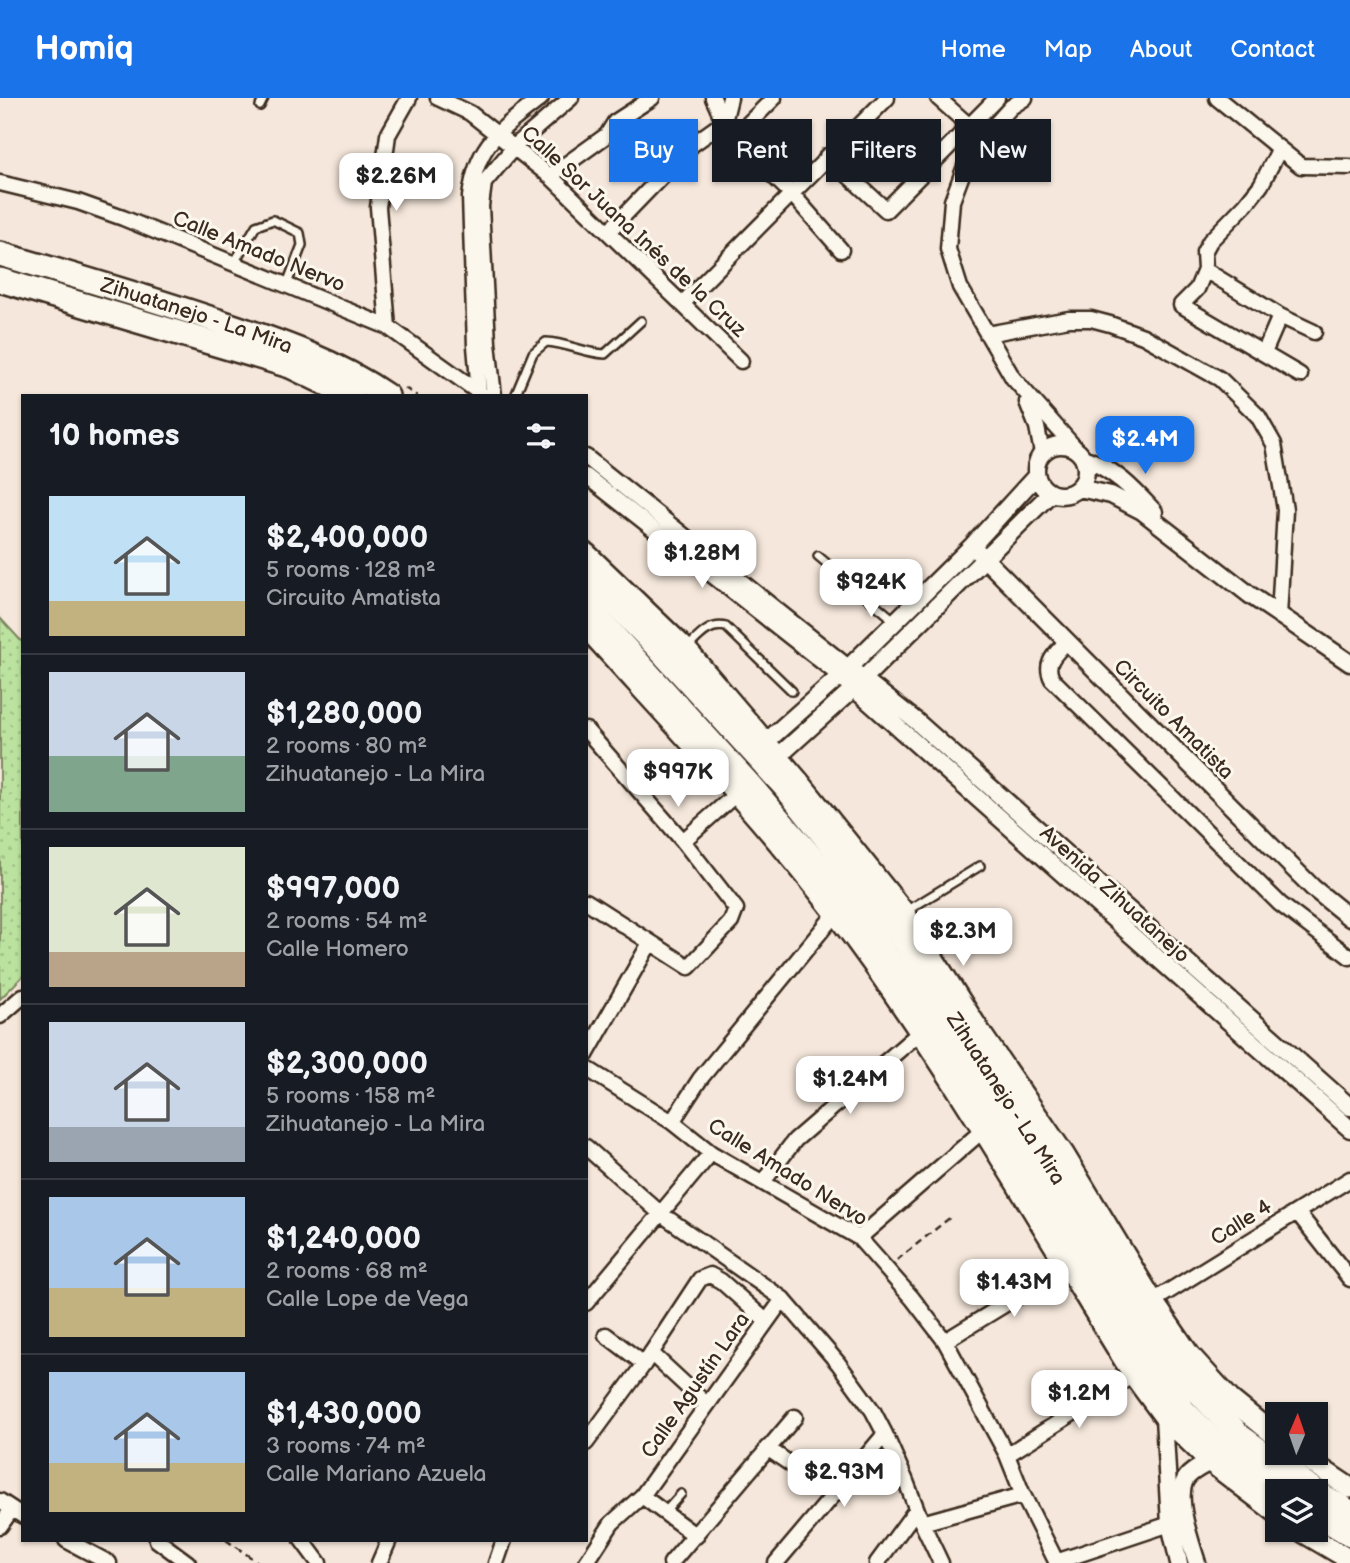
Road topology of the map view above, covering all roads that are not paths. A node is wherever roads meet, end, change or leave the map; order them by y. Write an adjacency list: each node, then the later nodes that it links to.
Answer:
1 (264, 98): 15 (lane)
2 (409, 98): 48 (street)
3 (438, 98): 24 (street, Calle Sor Juana Inés de la Cruz)
4 (541, 98): 24 (street)
5 (570, 98): 26 (street)
6 (652, 98): 31 (street)
7 (713, 98): 16 (street)
8 (730, 98): 17 (street)
9 (774, 98): 18 (street)
10 (887, 98): 19 (street)
11 (938, 98): 20 (street)
12 (997, 98): 21 (street)
13 (1025, 98): 22 (street)
14 (1217, 98): 27 (street)
15 (260, 106)
16 (723, 119)
17 (725, 119)
18 (753, 119)
19 (865, 119)
20 (961, 119)
21 (976, 119)
22 (1000, 119)
23 (712, 131): 38 (street)
24 (498, 133): 26 (street, Calle Sor Juana Inés de la Cruz); 57 (street)
25 (955, 140): 28 (street)
26 (515, 146): 31 (street, Calle Sor Juana Inés de la Cruz); 58 (street)
27 (1279, 150): 30 (street); 42 (street)
28 (941, 154)
29 (826, 157): 37 (street)
30 (1350, 167)
31 (550, 176): 38 (street, Calle Sor Juana Inés de la Cruz)
32 (780, 182): 37 (street)
33 (855, 182): 34 (street)
34 (914, 182)
35 (959, 182): 50 (street)
36 (0, 183): 41 (street, Calle Amado Nervo)
37 (792, 194): 39 (street); 45 (street)
38 (608, 232): 45 (street, Calle Sor Juana Inés de la Cruz)
39 (841, 250)
40 (0, 254): 56 (highway, Zihuatanejo - La Mira)
41 (234, 263): 44 (street, Calle Amado Nervo); 44 (lane)
42 (1205, 270): 46 (street); 51 (street)
43 (0, 280): 55 (highway, Zihuatanejo - La Mira)
44 (287, 285): 48 (street, Calle Amado Nervo)
45 (682, 304): 52 (street, Calle Sor Juana Inés de la Cruz)
46 (1280, 317): 49 (street); 51 (street)
47 (641, 321): 59 (lane)
48 (388, 327): 57 (street, Calle Amado Nervo)
49 (1314, 332)
50 (988, 334): 54 (street); 74 (street)
51 (1264, 353): 53 (street)
52 (741, 361)
53 (1300, 374)
54 (1023, 391): 60 (street); 61 (street)
55 (348, 394)
56 (383, 394)
57 (482, 394)
58 (494, 394)
59 (515, 394)
60 (1042, 453): 61 (street); 63 (street)
61 (1079, 454): 65 (street); 67 (street)
62 (588, 459): 80 (street)
63 (1036, 476): 66 (street); 68 (street)
64 (588, 478): 80 (street)
65 (1079, 488): 66 (street); 67 (street)
66 (1051, 493): 71 (street)
67 (1177, 537): 74 (street)
68 (972, 546): 71 (street, Circuito Amatista); 75 (street)
69 (588, 555): 78 (main road)
70 (818, 556): 75 (lane)
71 (984, 558): 77 (street, Circuito Amatista); 81 (street)
72 (588, 576): 84 (highway, Zihuatanejo - La Mira)
73 (588, 607): 85 (highway, Zihuatanejo - La Mira)
74 (1279, 616): 79 (street)
75 (895, 621): 80 (street)
76 (588, 630): 85 (main road)
77 (1067, 641): 92 (street, Circuito Amatista); 94 (street)
78 (686, 649): 82 (lane); 84 (main road)
79 (1350, 663)
80 (844, 671): 81 (street, Avenida Zihuatanejo); 84 (street)
81 (859, 683): 84 (street); 86 (street, Avenida Zihuatanejo)
82 (792, 691)
83 (588, 732): 87 (street)
84 (765, 755): 85 (street); 90 (main road); 106 (highway, Zihuatanejo - La Mira)
85 (735, 781): 87 (street); 91 (main road); 133 (highway, Zihuatanejo - La Mira)
86 (972, 781): 100 (street, Avenida Zihuatanejo); 102 (street, Avenida Zihuatanejo)
87 (683, 841): 93 (street)
88 (980, 866): 90 (lane)
89 (588, 902): 93 (street)
90 (905, 913): 106 (main road)
91 (835, 914): 97 (main road); 101 (street)
92 (1350, 918)
93 (650, 943): 98 (street)
94 (1350, 957)
95 (21, 998): 96 (street)
96 (0, 1016)
97 (919, 1033): 103 (main road); 108 (street)
98 (588, 1052)
99 (588, 1069): 101 (street, Calle Amado Nervo)
100 (1350, 1107)
101 (672, 1122): 105 (street, Calle Amado Nervo)
102 (1350, 1129)
103 (982, 1131): 111 (street); 112 (main road)
104 (588, 1149): 110 (street)
105 (711, 1153): 108 (street, Calle Amado Nervo); 110 (street)
106 (1057, 1159): 116 (main road); 132 (highway, Zihuatanejo - La Mira)
107 (1350, 1179): 109 (street, Calle 4)
108 (763, 1182): 111 (street, Calle Amado Nervo)
109 (1297, 1212): 113 (street); 116 (street, Calle 4)
110 (660, 1213): 114 (street); 115 (street)
111 (859, 1238): 119 (street, Calle Amado Nervo)
112 (1066, 1267): 119 (street); 121 (main road)
113 (1350, 1279)
114 (783, 1299): 117 (street, Calle Agustín Lara); 126 (street)
115 (588, 1301)
116 (1153, 1301): 125 (main road)
117 (766, 1321): 120 (street); 122 (street, Calle Agustín Lara)
118 (606, 1335): 120 (street)
119 (945, 1341): 129 (street, Calle Amado Nervo)
120 (647, 1358): 122 (street); 127 (street)
121 (1133, 1375): 123 (main road); 129 (street)
122 (706, 1404): 138 (street, Calle Agustín Lara)
123 (1164, 1417): 130 (main road); 146 (street)
124 (795, 1418): 128 (street)
125 (1265, 1427)
126 (885, 1434): 136 (street); 144 (street)
127 (588, 1441)
128 (767, 1448): 136 (street); 149 (street)
129 (1007, 1455): 137 (street, Calle Amado Nervo)
130 (1210, 1462): 140 (main road); 169 (street)
131 (1316, 1465): 134 (main road)
132 (1299, 1479)
133 (1265, 1481)
134 (1350, 1488)
135 (681, 1494): 143 (lane)
136 (834, 1494): 164 (street)
137 (1023, 1495): 144 (street); 167 (street, Calle Amado Nervo)
138 (642, 1496): 143 (street); 162 (street, Calle Agustín Lara)
139 (1328, 1499): 142 (highway, Zihuatanejo - La Mira)
140 (1265, 1504)
141 (11, 1509): 147 (street)
142 (1350, 1512)
143 (664, 1513): 149 (street)
144 (919, 1517): 165 (street); 166 (street)
145 (1328, 1521): 148 (highway)
146 (1170, 1524): 167 (street); 168 (street)
147 (0, 1526)
148 (1350, 1534)
149 (696, 1536): 163 (street)
150 (70, 1542): 157 (street)
151 (160, 1542): 158 (street)
152 (303, 1542): 159 (street)
153 (388, 1542): 160 (street)
154 (503, 1542): 161 (street)
155 (1319, 1542): 156 (main road)
156 (1350, 1560)
157 (109, 1563)
158 (188, 1563)
159 (318, 1563)
160 (379, 1563)
161 (496, 1563)
162 (586, 1563)
163 (671, 1563)
164 (776, 1563)
165 (877, 1563)
166 (941, 1563)
167 (1056, 1563)
168 (1179, 1563)
169 (1197, 1563)

